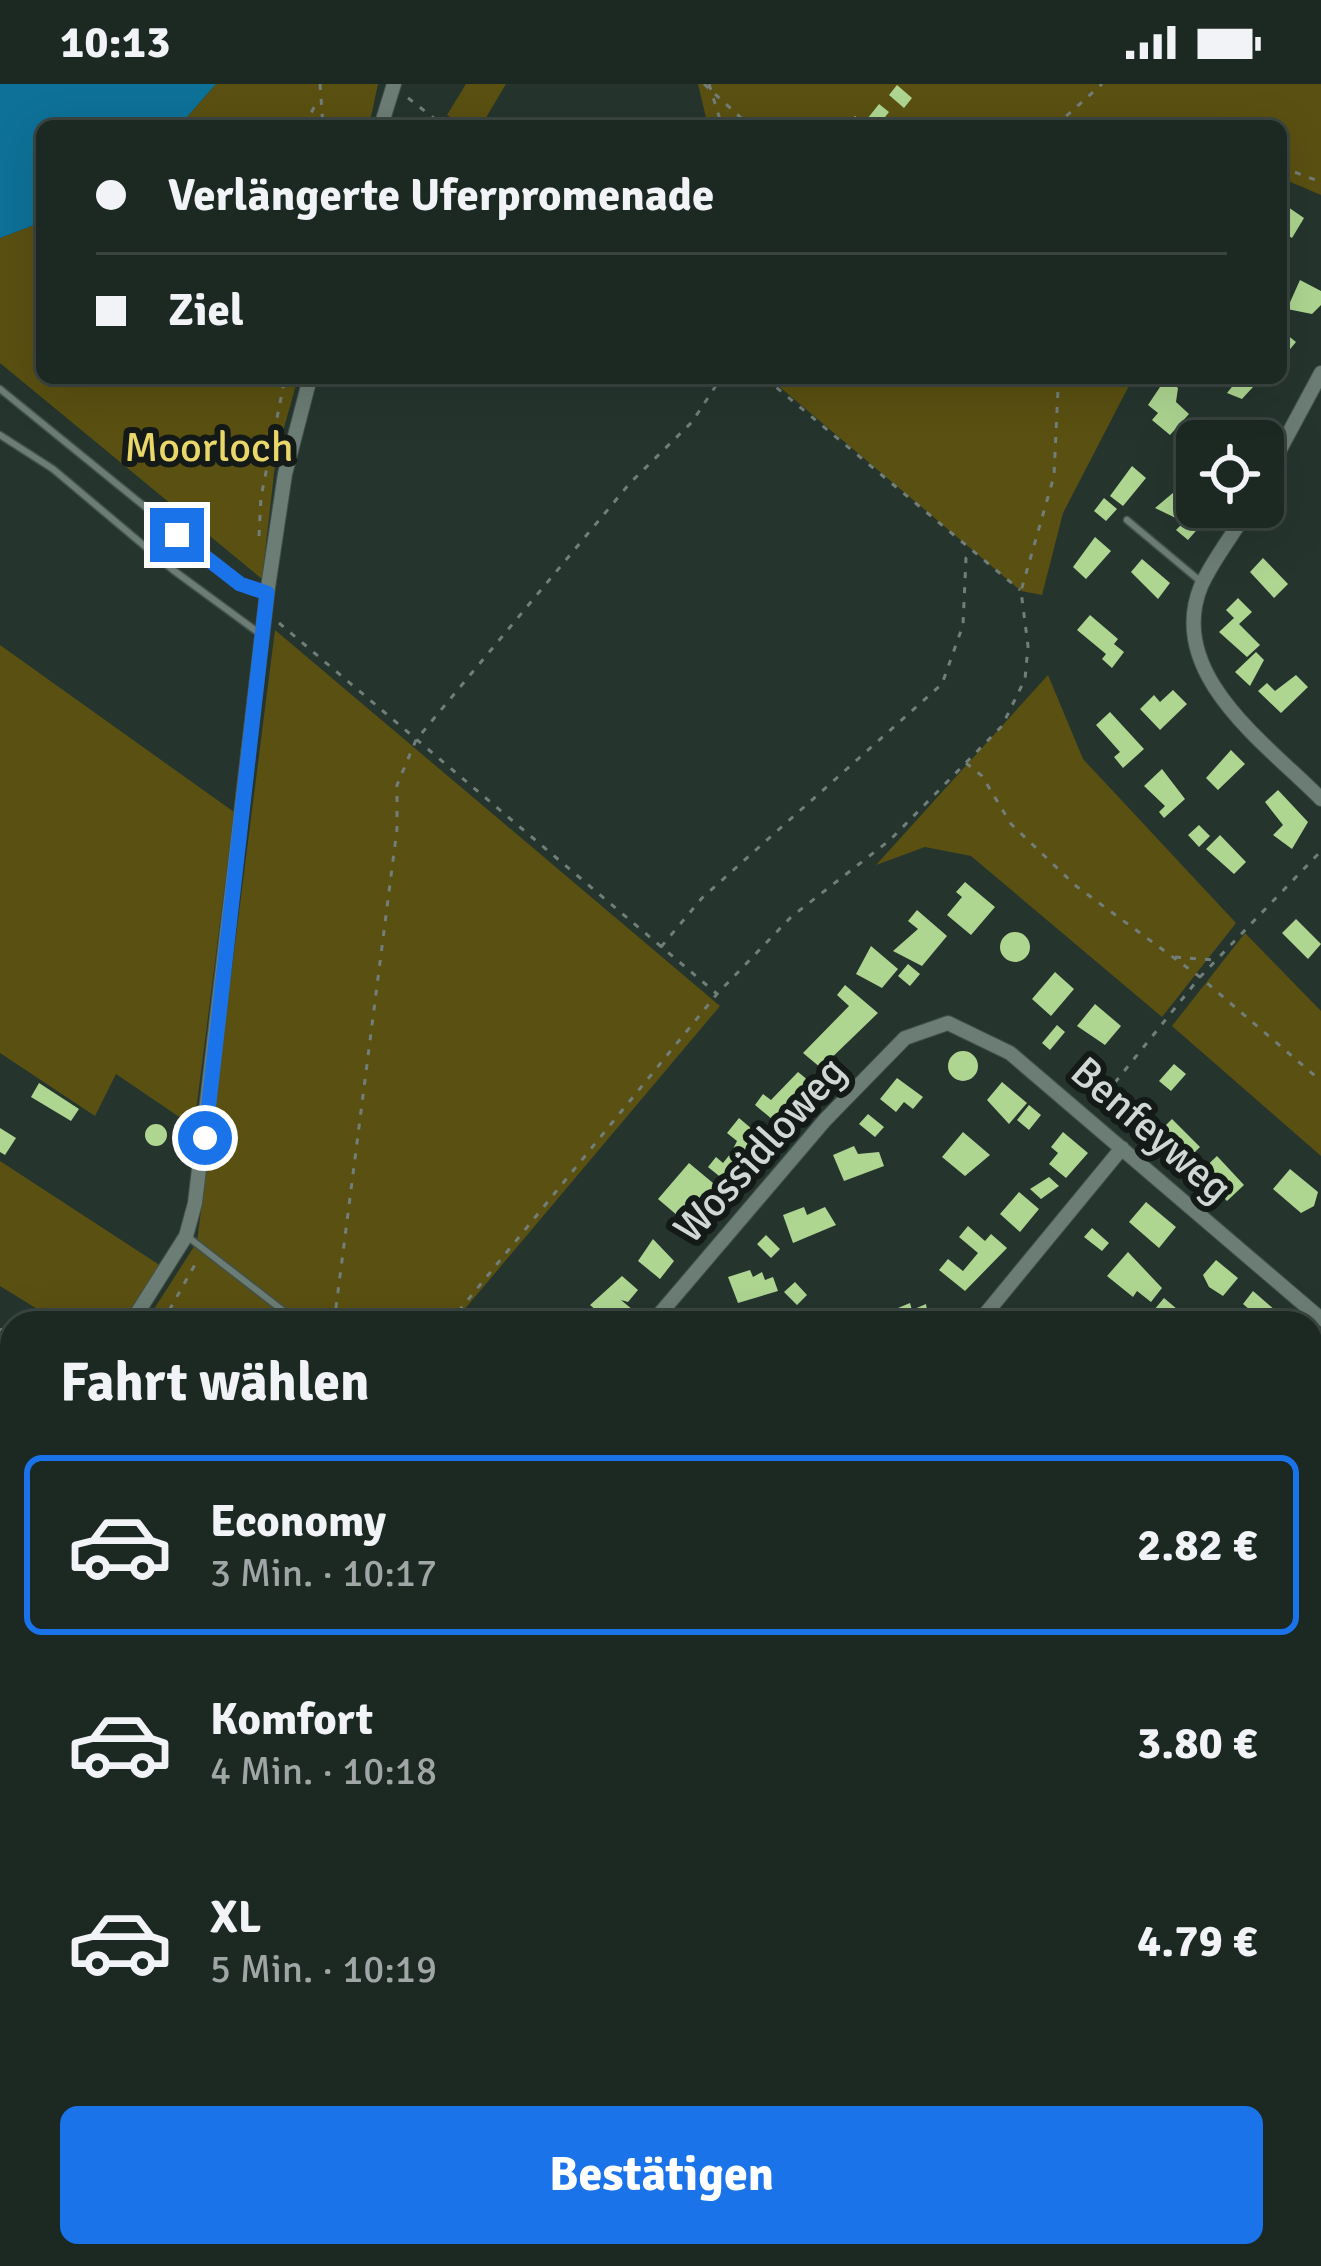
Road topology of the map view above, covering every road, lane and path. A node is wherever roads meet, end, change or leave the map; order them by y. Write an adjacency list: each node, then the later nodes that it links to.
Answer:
1 (320, 84): 5 (path)
2 (1102, 84): 12 (path)
3 (394, 85): 8 (street); 9 (path)
4 (707, 85): 10 (path); 11 (path)
5 (317, 101): 6 (path); 7 (path)
6 (308, 120)
7 (321, 120)
8 (383, 120)
9 (437, 120)
10 (720, 120)
11 (744, 120)
12 (1062, 120)
13 (1287, 169): 14 (path)
14 (1321, 182)
15 (1321, 374): 22 (street)
16 (308, 384): 28 (street)
17 (718, 384): 30 (path)
18 (771, 384): 25 (path)
19 (1055, 384): 27 (path)
20 (0, 389): 28 (lane)
21 (0, 435): 29 (lane)
22 (1284, 442)
23 (1126, 520): 26 (lane)
24 (1236, 528): 26 (street)
25 (972, 550): 27 (path); 34 (path)
26 (1203, 584): 32 (street)
27 (1021, 591): 31 (path)
28 (267, 593): 29 (street)
29 (263, 627): 30 (path); 43 (street)
30 (416, 740): 34 (path); 48 (path)
31 (965, 762): 35 (path); 38 (path)
32 (1321, 799)
33 (1321, 851): 36 (path)
34 (661, 946): 38 (path)
35 (1173, 957): 36 (path); 37 (path)
36 (1216, 961): 37 (path)
37 (1200, 977): 40 (path); 41 (path)
38 (717, 994): 49 (path)
39 (922, 1028): 41 (street, Benfeyweg); 50 (street, Wossidloweg)
40 (1321, 1082)
41 (1088, 1116): 42 (street, Benfeyweg)
42 (1122, 1148): 51 (street); 52 (street, Benfeyweg)
43 (186, 1236): 44 (lane); 45 (street)
44 (203, 1248): 46 (path); 47 (lane)
45 (139, 1311)
46 (169, 1311)
47 (284, 1311)
48 (336, 1311)
49 (459, 1311)
50 (662, 1311)
51 (988, 1311)
52 (1312, 1311)

